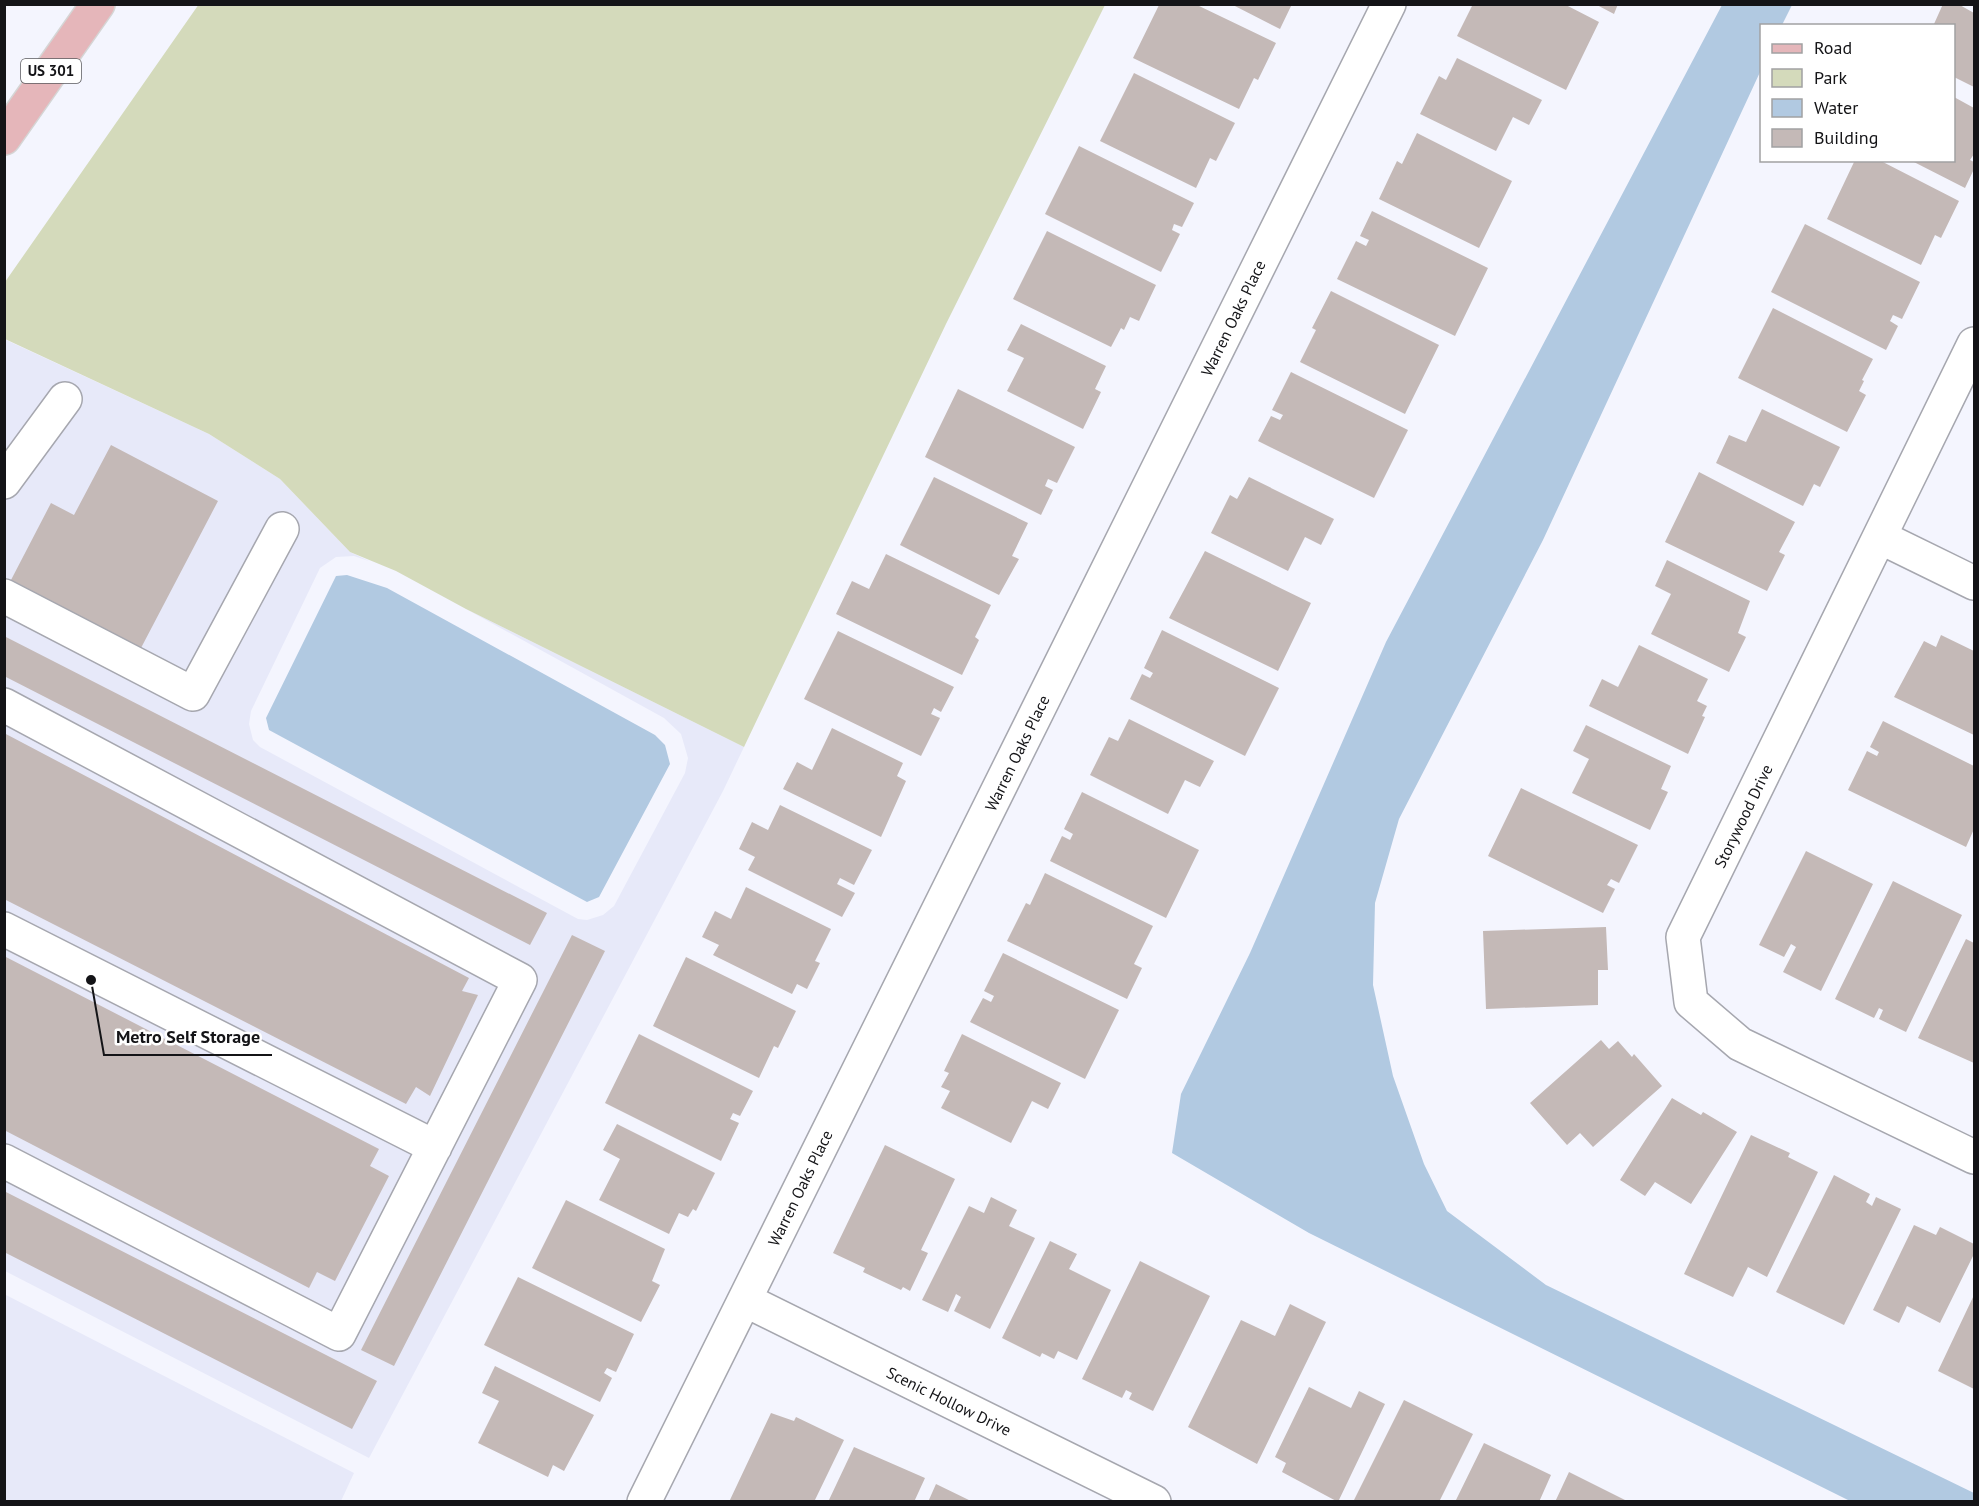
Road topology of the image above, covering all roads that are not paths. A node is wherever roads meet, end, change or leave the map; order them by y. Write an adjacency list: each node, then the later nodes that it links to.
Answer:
1 (98, 4): 3 (main road, US 301)
2 (1389, 4): 16 (street, Warren Oaks Place)
3 (4, 138)
4 (1974, 344): 8 (street, Storywood Drive)
5 (65, 399): 6 (street)
6 (4, 482)
7 (282, 529): 10 (street)
8 (1880, 537): 9 (street); 14 (street, Storywood Drive)
9 (1974, 582)
10 (4, 596)
11 (4, 705): 13 (street)
12 (4, 929): 13 (street)
13 (435, 1147): 15 (street)
14 (1974, 1157)
15 (4, 1161)
16 (745, 1300): 17 (street, Warren Oaks Place); 18 (street, Scenic Hollow Drive)
17 (644, 1502)
18 (1154, 1502)

